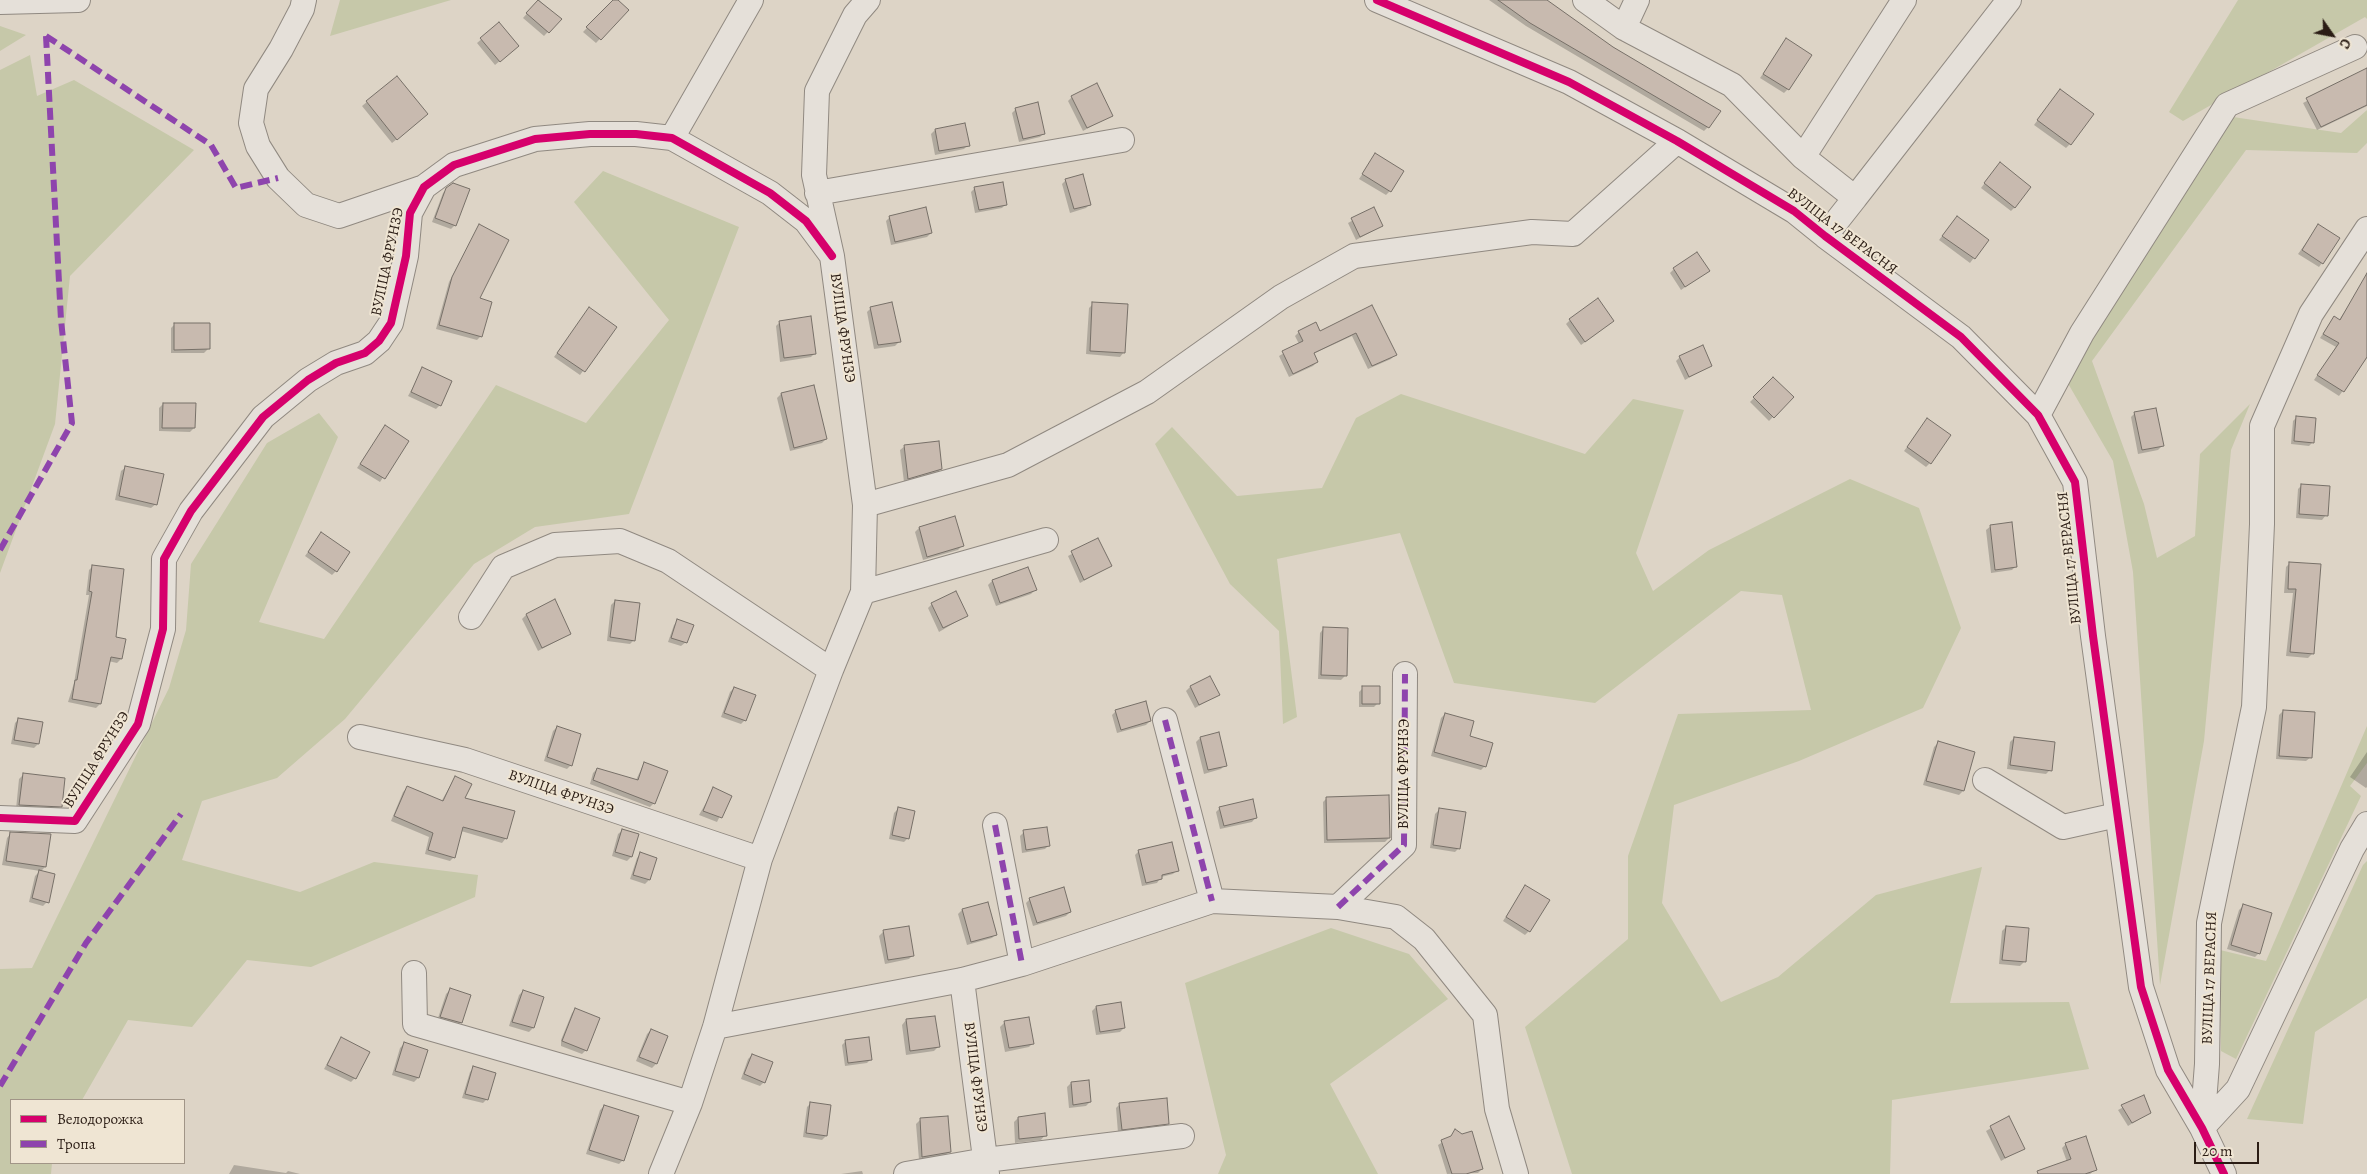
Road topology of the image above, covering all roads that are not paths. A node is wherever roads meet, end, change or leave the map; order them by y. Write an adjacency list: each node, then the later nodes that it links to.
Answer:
1 (78, 0): 10 (street)
2 (304, 0): 17 (street)
3 (751, 0): 13 (street)
4 (868, 0): 18 (street)
5 (1377, 0): 15 (street, ВУЛІЦА 17 ВЕРАСНЯ)
6 (1585, 0): 11 (street)
7 (1638, 0): 11 (street)
8 (1904, 0): 16 (street)
9 (2009, 0): 19 (street, ВУЛІЦА 17 ВЕРАСНЯ)
10 (0, 2)
11 (1624, 28): 16 (street)
12 (2355, 47): 23 (street)
13 (672, 138): 17 (street, ВУЛІЦА ФРУНЗЭ); 22 (street, ВУЛІЦА ФРУНЗЭ)
14 (1122, 140): 18 (street)
15 (1677, 141): 21 (street, ВУЛІЦА 17 ВЕРАСНЯ); 24 (street)
16 (1803, 157): 19 (street)
17 (424, 187): 34 (street, ВУЛІЦА ФРУНЗЭ)
18 (817, 193): 22 (street)
19 (1855, 198): 21 (street, ВУЛІЦА 17 ВЕРАСНЯ)
20 (2367, 228): 45 (street, ВУЛІЦА 17 ВЕРАСНЯ)
21 (1825, 236): 23 (street, ВУЛІЦА 17 ВЕРАСНЯ)
22 (832, 256): 24 (street, ВУЛІЦА ФРУНЗЭ)
23 (2038, 415): 33 (street, ВУЛІЦА 17 ВЕРАСНЯ)
24 (865, 505): 26 (street, ВУЛІЦА ФРУНЗЭ)
25 (1046, 540): 26 (street)
26 (863, 592): 28 (street, ВУЛІЦА ФРУНЗЭ)
27 (471, 617): 28 (street)
28 (831, 670): 37 (street, ВУЛІЦА ФРУНЗЭ)
29 (1405, 674): 39 (street, ВУЛІЦА ФРУНЗЭ)
30 (1165, 720): 38 (street)
31 (360, 737): 37 (street, ВУЛІЦА ФРУНЗЭ)
32 (1985, 780): 33 (street)
33 (2117, 815): 45 (street, ВУЛІЦА 17 ВЕРАСНЯ)
34 (0, 818)
35 (995, 824): 40 (street)
36 (2367, 824): 45 (street)
37 (760, 859): 43 (street, ВУЛІЦА ФРУНЗЭ)
38 (1212, 901): 39 (street); 40 (street)
39 (1338, 907): 50 (street)
40 (1022, 964): 42 (street)
41 (414, 973): 44 (street)
42 (962, 980): 43 (street); 47 (street, ВУЛІЦА ФРУНЗЭ)
43 (715, 1027): 44 (street, ВУЛІЦА ФРУНЗЭ)
44 (690, 1103): 48 (street, ВУЛІЦА ФРУНЗЭ)
45 (2202, 1128): 51 (street, ВУЛІЦА 17 ВЕРАСНЯ)
46 (1182, 1136): 47 (street)
47 (986, 1167): 49 (street)
48 (661, 1174)
49 (906, 1174)
50 (1516, 1174)
51 (2224, 1174)

